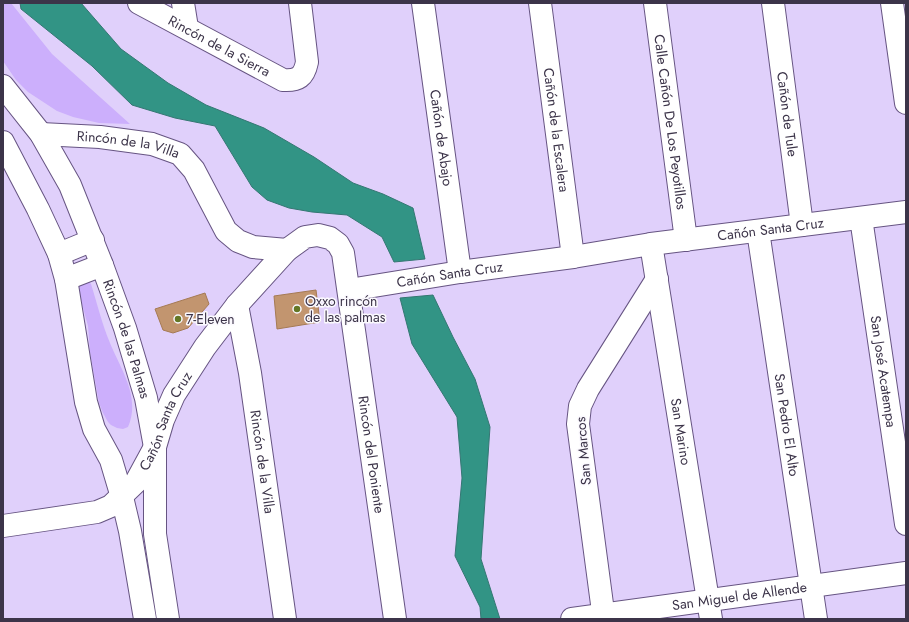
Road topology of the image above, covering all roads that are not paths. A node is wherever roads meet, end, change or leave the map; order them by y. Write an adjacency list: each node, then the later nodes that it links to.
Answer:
1 (139, 3): 9 (street, Rincón de la Sierra)
2 (183, 3): 9 (street)
3 (300, 3): 9 (street, Rincón de la Sierra)
4 (423, 3): 25 (street, Cañón de Abajo)
5 (540, 3): 23 (street, Cañón de la Escalera)
6 (655, 3): 19 (street, Calle Cañón De Los Peyotillos)
7 (773, 3): 16 (street, Cañón de Tule)
8 (892, 3): 11 (street)
9 (186, 28)
10 (3, 86): 12 (street, Rincón de las Palmas)
11 (906, 104)
12 (40, 134): 18 (street, Rincón de las Palmas); 21 (street, Rincón de la Villa)
13 (3, 142): 22 (street)
14 (906, 212): 15 (street, Cañón Santa Cruz)
15 (862, 218): 16 (street, Cañón Santa Cruz); 32 (street, San José Acatempa)
16 (802, 225): 17 (street, Cañón Santa Cruz)
17 (758, 232): 19 (street, Cañón Santa Cruz); 35 (street, San Pedro El Alto)
18 (92, 240): 22 (street); 24 (street, Rincón de las Palmas)
19 (686, 240): 20 (street, Cañón Santa Cruz)
20 (651, 244): 23 (street, Cañón Santa Cruz); 27 (street, San Marino)
21 (286, 250): 28 (street, Cañón Santa Cruz); 29 (street, Cañón Santa Cruz)
22 (58, 254): 26 (street)
23 (573, 257): 25 (street, Cañón Santa Cruz)
24 (102, 264): 26 (street); 30 (street, Rincón de las Palmas)
25 (460, 272): 28 (street, Cañón Santa Cruz)
26 (66, 279): 31 (street)
27 (657, 279): 36 (street, San Marino); 37 (street, San Marcos)
28 (349, 290): 41 (street, Rincón del Poniente)
29 (237, 305): 30 (street, Cañón Santa Cruz); 40 (street, Rincón de la Villa)
30 (155, 447): 31 (street, Cañón Santa Cruz); 38 (street, Rincón de las Palmas)
31 (122, 496): 33 (street, Cañón Santa Cruz); 39 (street)
32 (906, 524)
33 (3, 526)
34 (906, 573): 35 (street, San Miguel de Allende)
35 (811, 586): 36 (street, San Miguel de Allende); 43 (street, San Pedro El Alto)
36 (709, 609): 37 (street, San Miguel de Allende)
37 (603, 617): 42 (street, San Miguel de Allende)
38 (164, 618)
39 (145, 619)
40 (285, 619)
41 (395, 619)
42 (572, 619)
43 (816, 619)

